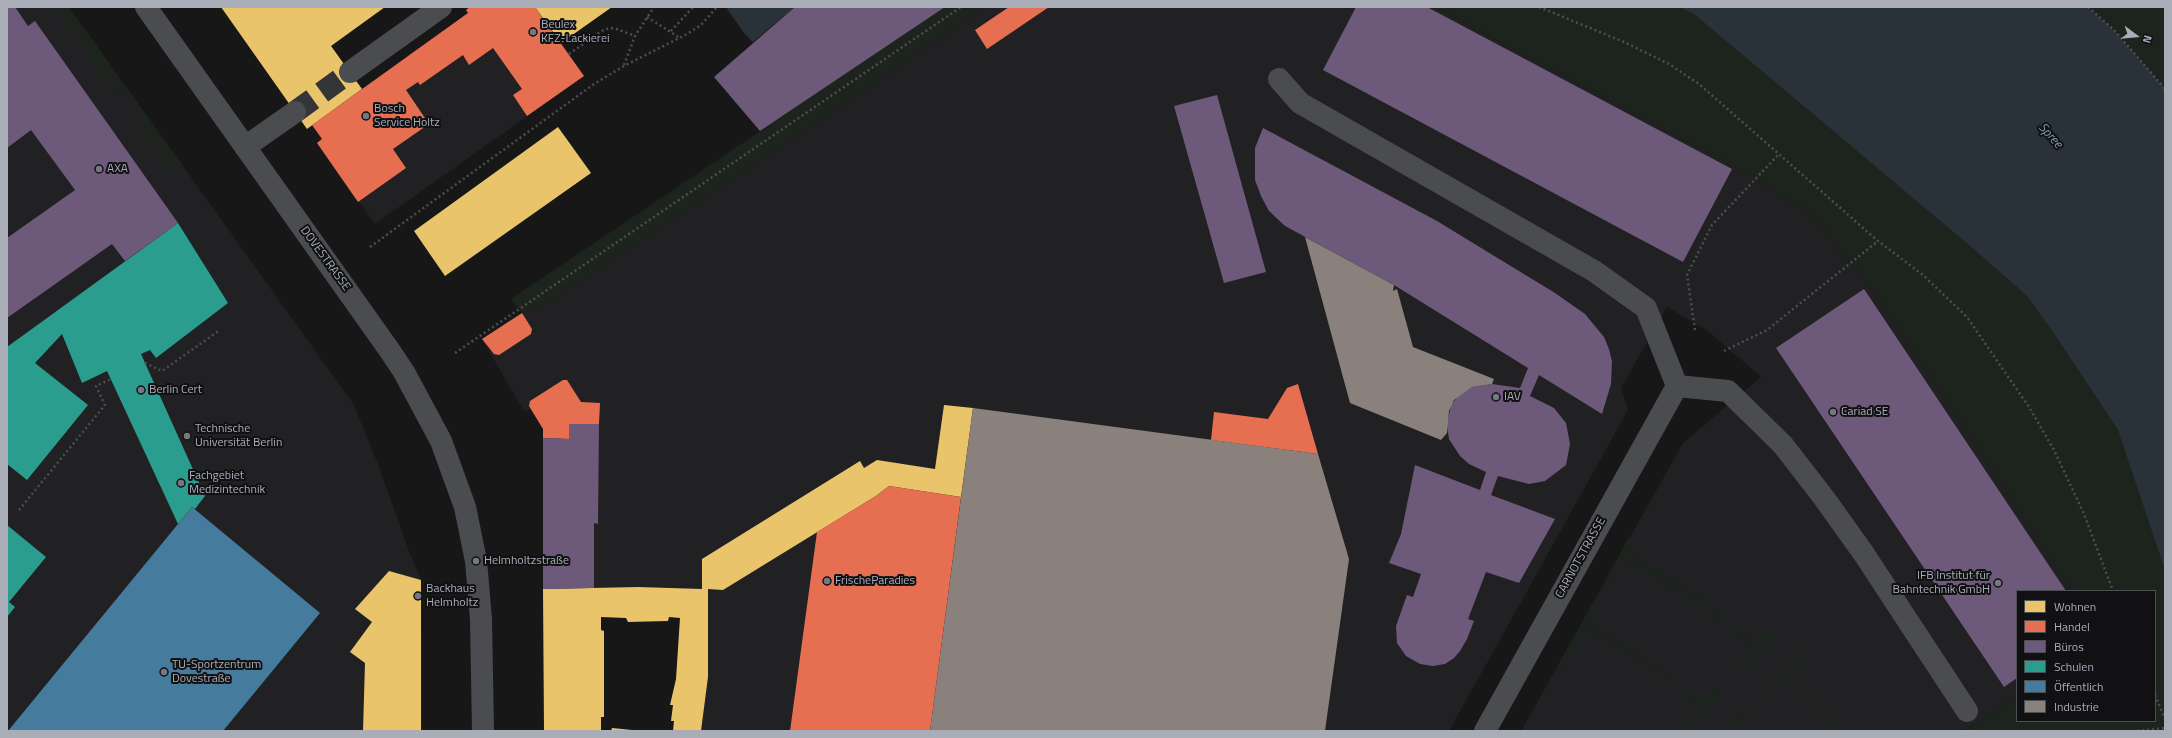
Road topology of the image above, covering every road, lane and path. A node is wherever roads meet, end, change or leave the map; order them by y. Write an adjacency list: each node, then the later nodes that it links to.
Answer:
1 (146, 7): 19 (street, DOVESTRASSE)
2 (441, 7): 15 (street)
3 (693, 7): 10 (path)
4 (717, 7): 12 (path)
5 (961, 7): 26 (path)
6 (1539, 7): 20 (path)
7 (2088, 7): 17 (path)
8 (652, 8): 9 (path)
9 (647, 17): 10 (path); 11 (path)
10 (671, 31): 12 (path)
11 (635, 36): 13 (path); 14 (path)
12 (680, 38): 14 (path)
13 (568, 54)
14 (624, 66): 22 (path)
15 (350, 72)
16 (1279, 79): 29 (street)
17 (2165, 89)
18 (295, 112): 19 (street)
19 (245, 147): 36 (street, DOVESTRASSE)
20 (1778, 154): 21 (path); 24 (path)
21 (1878, 241): 25 (path); 31 (path)
22 (370, 247)
23 (220, 330): 27 (path)
24 (1695, 330)
25 (1724, 351)
26 (455, 353)
27 (145, 363)
28 (111, 379): 30 (path)
29 (1677, 386): 33 (street); 37 (street, CARNOTSTRASSE)
30 (19, 510)
31 (2113, 590)
32 (2156, 697): 34 (path)
33 (1967, 711)
34 (2165, 719)
35 (2165, 728): 38 (path)
36 (483, 731)
37 (1485, 731)
38 (2137, 731)

